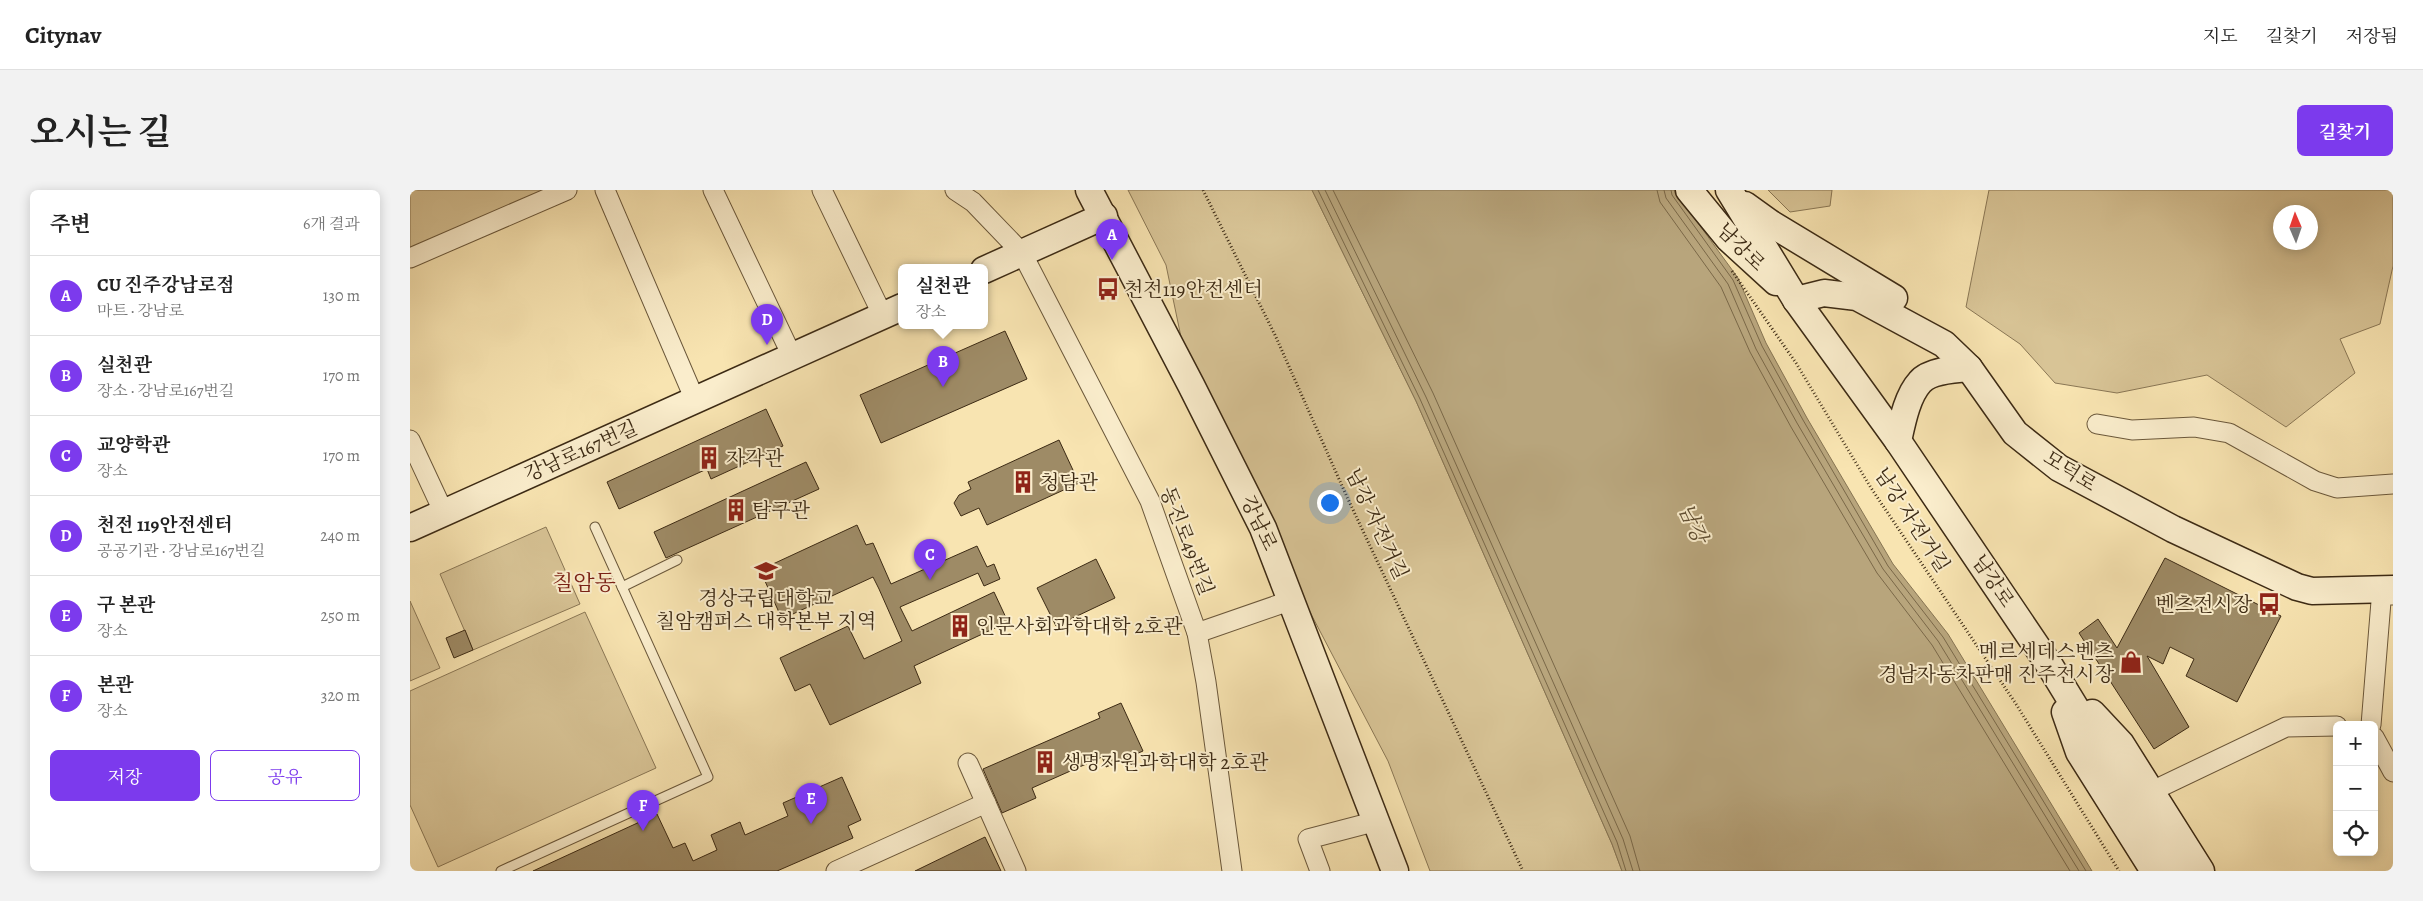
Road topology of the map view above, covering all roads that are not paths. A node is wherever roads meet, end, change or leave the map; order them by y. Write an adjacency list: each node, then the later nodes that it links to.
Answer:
1 (567, 190): 11 (street)
2 (605, 190): 17 (street)
3 (713, 190): 15 (street)
4 (822, 190): 14 (street, 강남로167번길)
5 (955, 190): 10 (street, 동진로49번길)
6 (1089, 190): 9 (street, 강남로)
7 (1689, 190): 13 (street, 남강로)
8 (1732, 194): 13 (street, 남강로); 16 (street)
9 (1104, 216): 10 (street); 28 (street, 강남로)
10 (1022, 253): 12 (street); 29 (street, 동진로49번길)
11 (410, 258)
12 (988, 268)
13 (1796, 300): 16 (street, 모덕로); 20 (street, 남강로)
14 (892, 311): 15 (street, 강남로167번길)
15 (792, 356): 17 (street, 강남로167번길)
16 (1969, 368): 20 (street); 27 (street, 모덕로)
17 (695, 400): 22 (street, 강남로167번길)
18 (2097, 424): 21 (street)
19 (410, 440): 22 (street)
20 (1898, 441): 30 (street, 남강로)
21 (2393, 484)
22 (444, 513): 24 (street, 강남로167번길)
23 (595, 527): 26 (lane)
24 (410, 528)
25 (677, 560): 26 (lane)
26 (622, 587): 39 (lane)
27 (2389, 591): 31 (street, 모덕로)
28 (1292, 600): 29 (street); 38 (street, 강남로)
29 (1197, 633): 42 (street, 동진로49번길)
30 (2050, 666): 36 (street); 45 (street); 46 (street, 남강로)
31 (2372, 721)
32 (2333, 726): 36 (street)
33 (2378, 744): 35 (street)
34 (968, 763): 37 (street)
35 (2393, 772)
36 (2150, 792): 47 (street)
37 (986, 803): 40 (street); 41 (street)
38 (1377, 821): 43 (street); 44 (street, 강남로)
39 (501, 871)
40 (836, 871)
41 (1016, 871)
42 (1232, 871)
43 (1320, 871)
44 (1396, 871)
45 (2154, 871)
46 (2175, 871)
47 (2201, 871)

